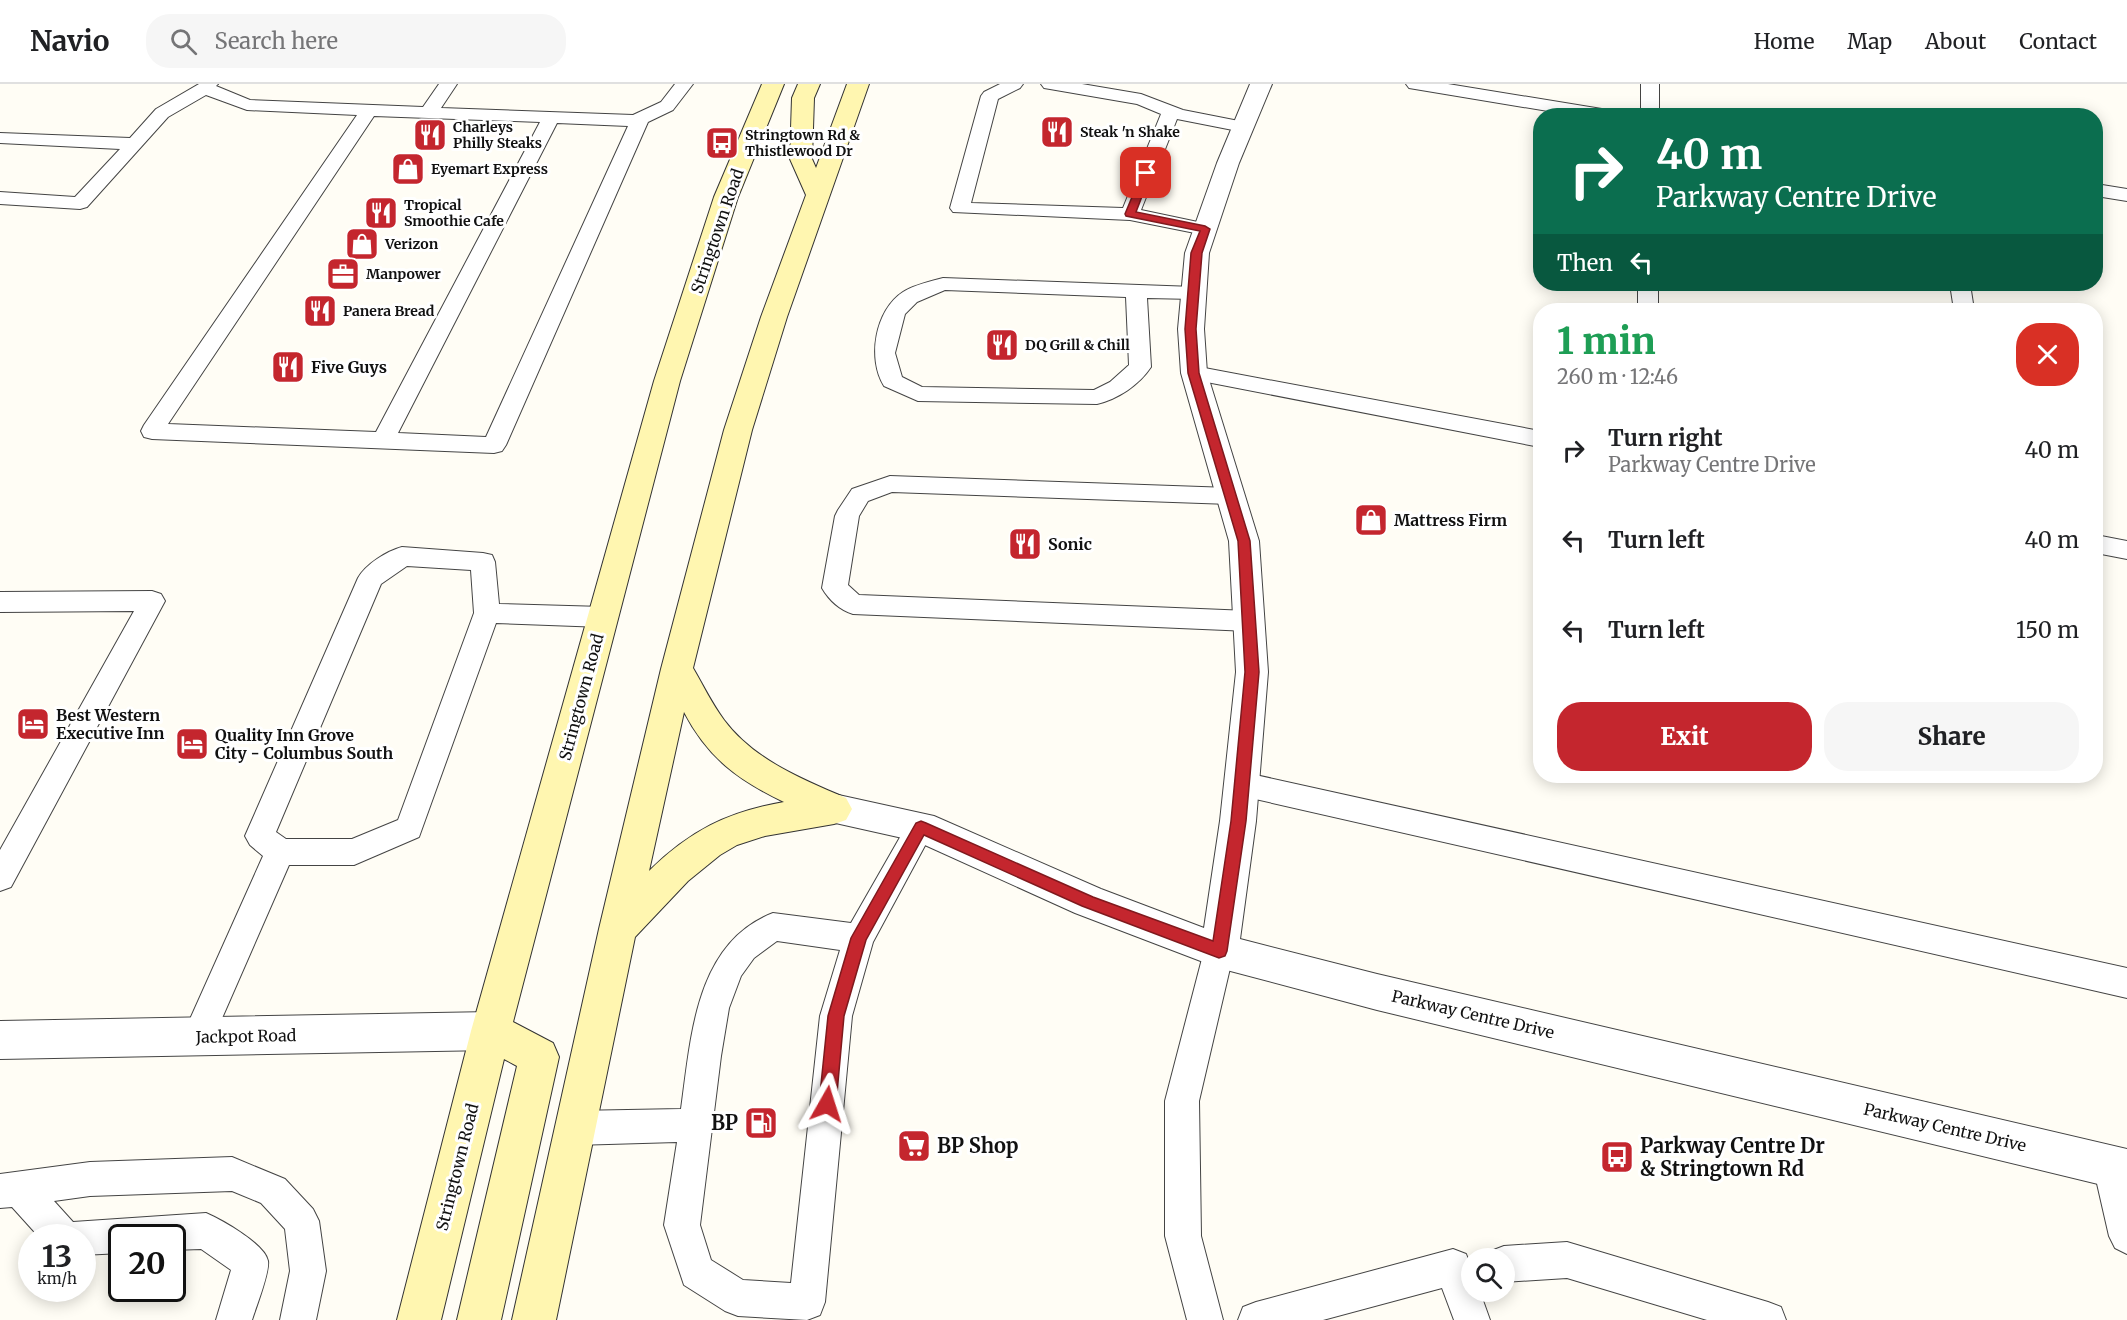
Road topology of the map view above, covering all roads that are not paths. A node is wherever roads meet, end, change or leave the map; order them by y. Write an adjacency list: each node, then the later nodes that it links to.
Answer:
1 (448, 84): 16 (lane)
2 (684, 84): 18 (lane)
3 (773, 84): 38 (main road, Stringtown Road)
4 (809, 84): 23 (main road)
5 (858, 84): 23 (main road)
6 (1014, 84): 26 (lane)
7 (1050, 84): 15 (lane)
8 (1261, 84): 19 (street)
9 (1415, 84): 12 (lane)
10 (1650, 84): 13 (lane)
11 (207, 86): 14 (lane); 21 (lane)
12 (1564, 108)
13 (1650, 108)
14 (369, 111): 16 (lane); 32 (lane)
15 (1171, 112): 19 (lane); 26 (lane)
16 (428, 113): 17 (lane)
17 (551, 118): 18 (lane); 32 (lane)
18 (634, 121): 32 (lane)
19 (1243, 127): 27 (street)
20 (0, 138): 21 (lane)
21 (135, 144): 25 (lane)
22 (2103, 191): 24 (lane)
23 (817, 194): 40 (main road)
24 (2127, 195)
25 (0, 198)
26 (1130, 214): 27 (lane)
27 (1205, 229): 29 (street)
28 (1136, 291): 28 (lane); 29 (lane)
29 (1194, 293): 30 (street)
30 (1194, 373): 31 (lane); 33 (street)
31 (1533, 438)
32 (383, 441)
33 (1230, 496): 39 (street); 39 (lane)
34 (2103, 545): 35 (lane)
35 (2127, 550)
36 (0, 602): 45 (lane)
37 (487, 613): 38 (lane); 44 (lane); 44 (lane)
38 (603, 617): 50 (main road, Stringtown Road)
39 (1249, 621): 41 (street)
40 (677, 669): 42 (main road); 46 (main road)
41 (1242, 784): 48 (street); 49 (lane)
42 (834, 809): 43 (street, Parkway Centre Drive); 46 (main road)
43 (921, 827): 47 (lane); 48 (street, Parkway Centre Drive)
44 (280, 852): 51 (lane)
45 (0, 878)
46 (618, 929): 54 (main road)
47 (859, 938): 53 (lane); 53 (lane)
48 (1219, 951): 55 (street, Parkway Centre Drive); 68 (lane)
49 (2127, 983)
50 (491, 1031): 51 (street, Jackpot Road); 65 (main road, Stringtown Road); 66 (main road)
51 (198, 1037): 52 (street, Jackpot Road)
52 (0, 1040)
53 (696, 1125): 54 (lane)
54 (574, 1128): 67 (main road)
55 (2118, 1168): 58 (lane)
56 (9, 1189): 57 (lane); 64 (lane)
57 (48, 1224)
58 (2127, 1236)
59 (96, 1237): 63 (lane)
60 (1515, 1263): 71 (lane)
61 (1461, 1267): 69 (lane)
62 (1469, 1302): 70 (lane)
63 (234, 1320)
64 (298, 1320)
65 (419, 1320)
66 (479, 1320)
67 (534, 1320)
68 (1205, 1320)
69 (1256, 1320)
70 (1472, 1320)
71 (1768, 1320)

